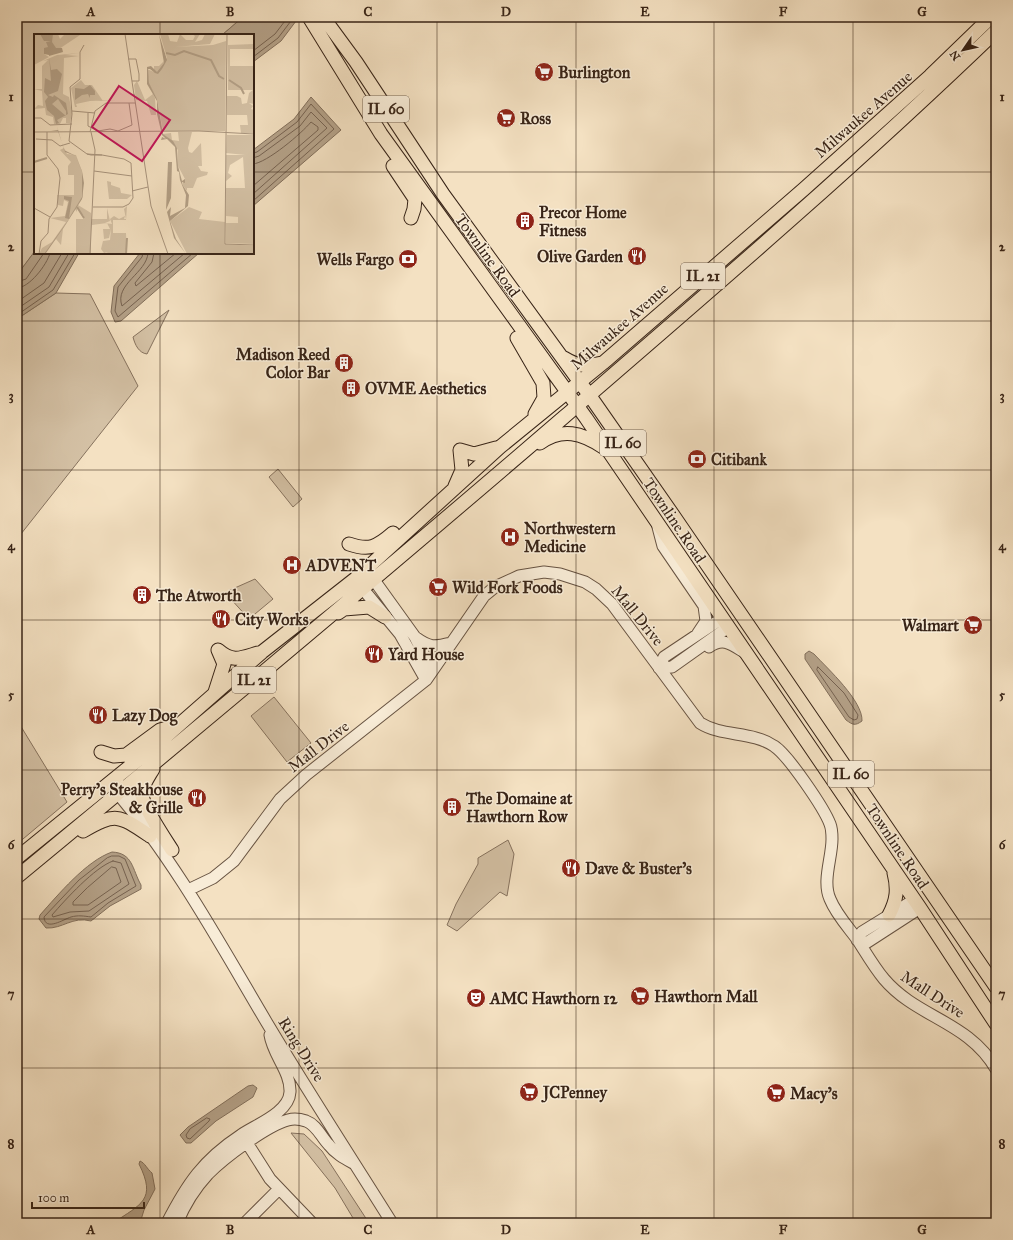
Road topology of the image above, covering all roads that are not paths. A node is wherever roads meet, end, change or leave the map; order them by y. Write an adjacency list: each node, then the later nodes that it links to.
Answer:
1 (309, 17): 3 (main road, Townline Road / IL 60)
2 (991, 17): 9 (main road, Milwaukee Avenue / IL 21)
3 (324, 25): 5 (main road, Townline Road / IL 60); 8 (main road, Townline Road / IL 60)
4 (996, 31): 12 (main road, Milwaukee Avenue / IL 21)
5 (361, 105): 6 (main road); 7 (main road, Townline Road / IL 60)
6 (411, 218)
7 (442, 220): 11 (main road, Townline Road / IL 60); 14 (main road)
8 (562, 357): 9 (main road); 10 (main road, Townline Road / IL 60)
9 (603, 363): 10 (main road, Milwaukee Avenue / IL 21)
10 (580, 383): 11 (main road, Milwaukee Avenue / IL 21); 12 (main road, Townline Road / IL 60)
11 (566, 392): 13 (main road, Townline Road / IL 60); 14 (main road, Milwaukee Avenue / IL 21)
12 (590, 396): 13 (main road, Milwaukee Avenue / IL 21); 51 (main road, Townline Road / IL 60)
13 (577, 406): 16 (main road, Townline Road / IL 60); 18 (main road, Milwaukee Avenue / IL 21)
14 (531, 420): 15 (main road, Milwaukee Avenue / IL 21)
15 (500, 448): 17 (main road, Milwaukee Avenue / IL 21); 17 (main road)
16 (608, 450): 18 (main road); 20 (main road, Townline Road / IL 60)
17 (452, 491): 19 (main road, Milwaukee Avenue / IL 21)
18 (479, 491): 22 (main road, Milwaukee Avenue / IL 21)
19 (430, 512): 21 (main road); 30 (main road, Milwaukee Avenue / IL 21)
20 (657, 523): 26 (main road, Townline Road / IL 60); 27 (street)
21 (349, 544)
22 (374, 580): 23 (main road, IL 21); 28 (street)
23 (363, 589): 24 (street); 25 (main road, IL 21)
24 (385, 617): 25 (main road); 34 (street)
25 (326, 620): 37 (main road, IL 21)
26 (724, 624): 27 (street); 31 (main road, Townline Road / IL 60); 32 (street)
27 (698, 633): 33 (street)
28 (415, 638): 29 (street); 34 (street)
29 (451, 643): 33 (street, Mall Drive); 34 (street, Mall Drive)
30 (262, 652): 35 (main road, IL 21); 35 (main road)
31 (744, 652): 32 (street); 45 (main road, Townline Road / IL 60)
32 (680, 661): 33 (street)
33 (659, 668): 50 (street, Mall Drive)
34 (426, 680): 47 (street, Mall Drive)
35 (215, 692): 36 (main road, IL 21)
36 (179, 725): 38 (main road); 39 (main road, IL 21)
37 (182, 741): 40 (main road, IL 21); 43 (main road)
38 (101, 752)
39 (111, 780): 40 (street, Ring Drive); 44 (main road, IL 21)
40 (121, 792): 41 (street, Ring Drive); 42 (main road, IL 21); 43 (street, Ring Drive)
41 (150, 836): 42 (main road); 47 (street, Ring Drive)
42 (50, 850): 46 (main road, IL 21)
43 (172, 850): 47 (street, Ring Drive)
44 (17, 858)
45 (892, 867): 48 (main road, Townline Road / IL 60); 49 (main road)
46 (17, 877)
47 (188, 890): 52 (street, Ring Drive)
48 (917, 904): 49 (street); 50 (street); 53 (main road, Townline Road / IL 60)
49 (889, 915): 50 (street)
50 (857, 940): 54 (street, Mall Drive)
51 (996, 987)
52 (268, 1024): 55 (street); 56 (street, Ring Drive)
53 (996, 1024)
54 (996, 1069)
55 (245, 1138): 56 (street); 57 (street); 58 (street); 59 (street)
56 (355, 1164): 62 (street, Ring Drive)
57 (279, 1189): 60 (street); 61 (street)
58 (167, 1223)
59 (177, 1223)
60 (245, 1223)
61 (312, 1223)
62 (392, 1223)

